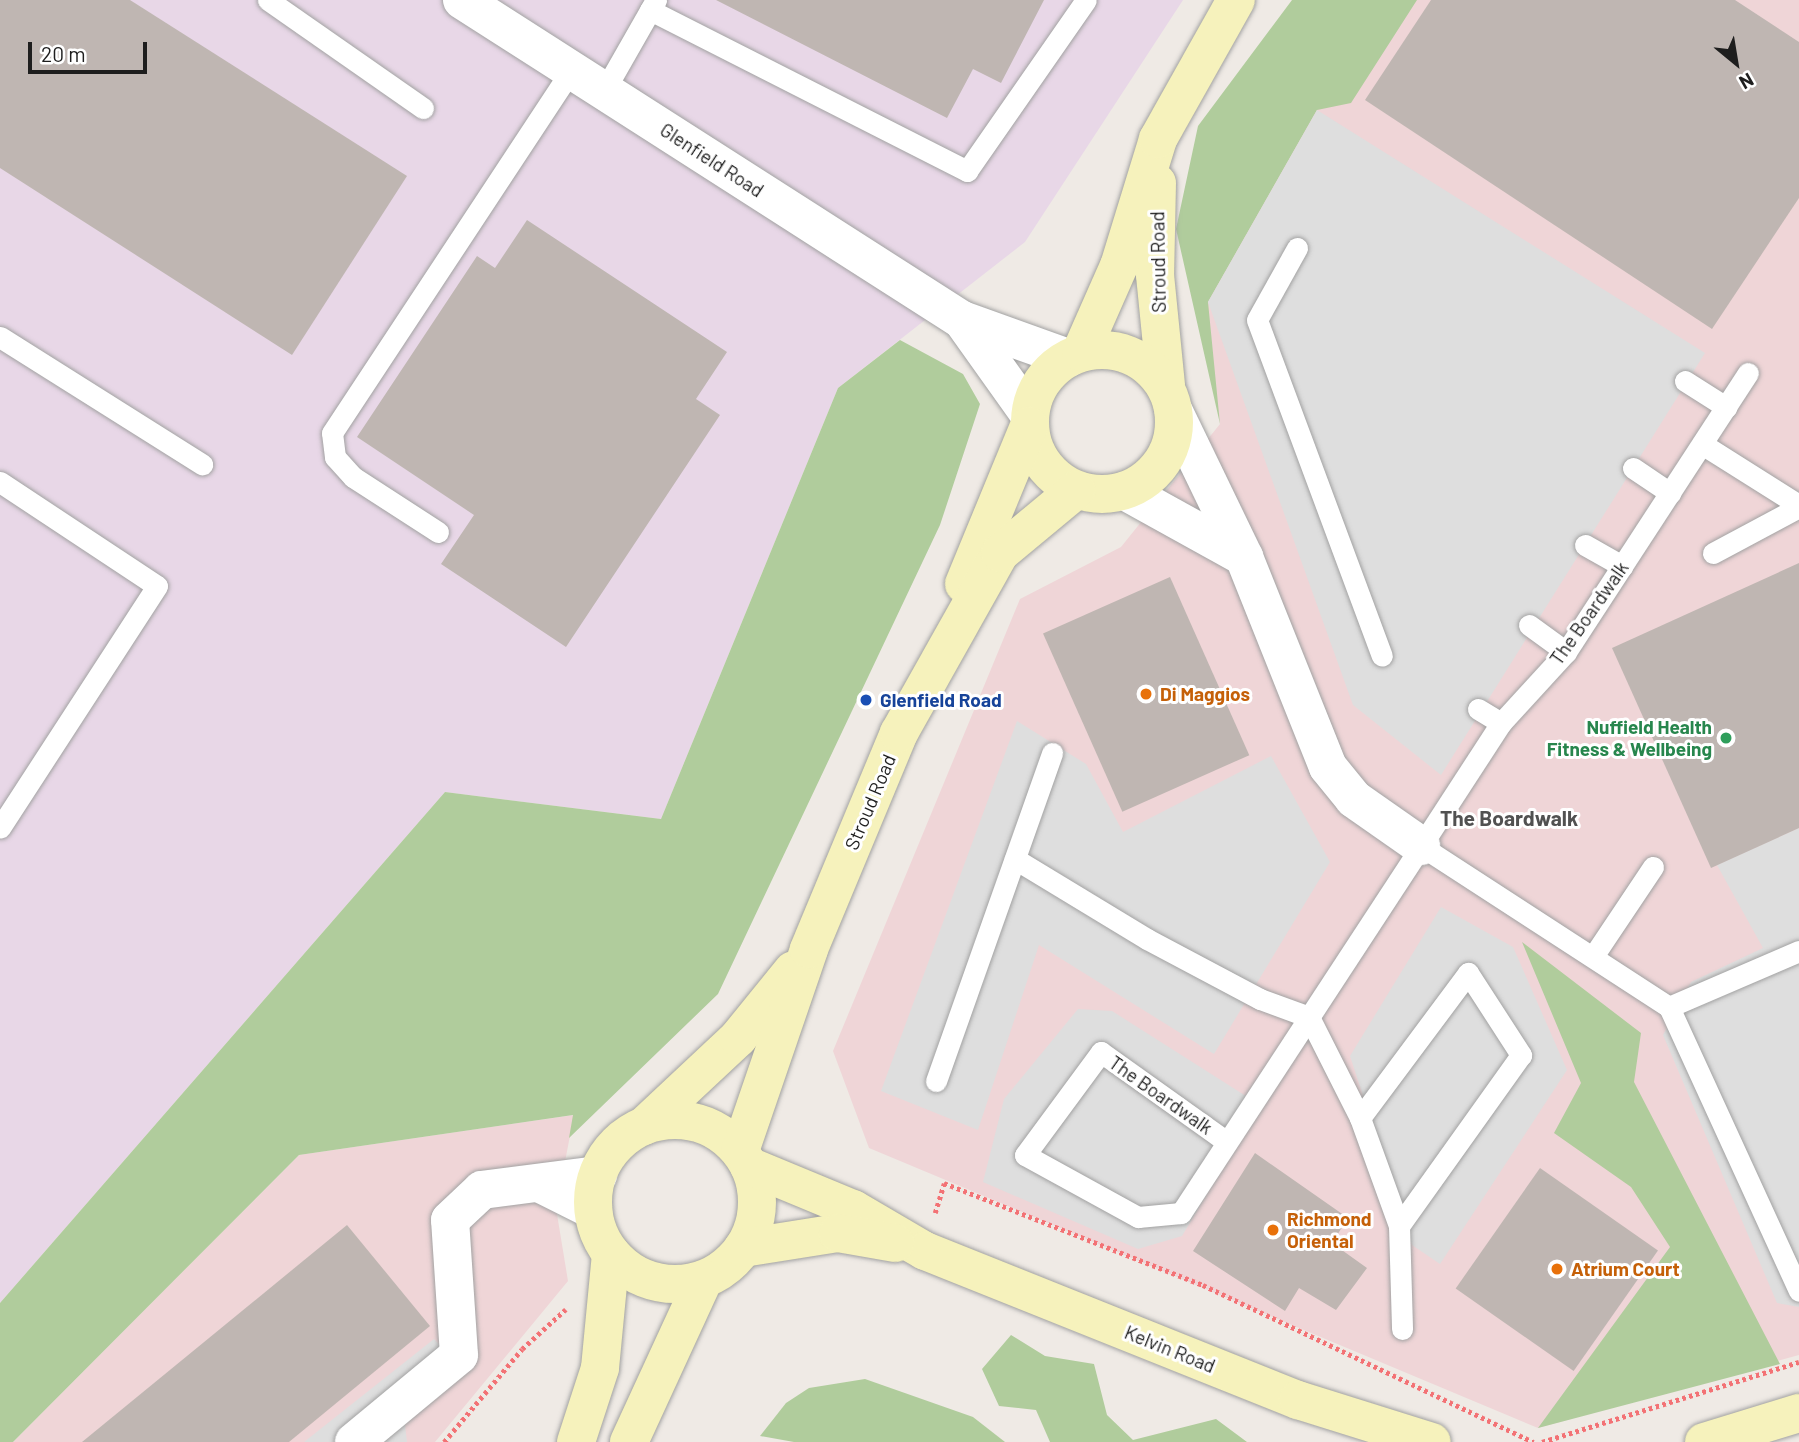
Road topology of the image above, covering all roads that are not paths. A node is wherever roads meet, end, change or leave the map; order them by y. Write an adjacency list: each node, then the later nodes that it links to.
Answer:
1 (268, 0): 8 (lane)
2 (462, 0): 6 (street, Glenfield Road)
3 (1086, 0): 5 (lane)
4 (1236, 0): 9 (street, Stroud Road)
5 (653, 5): 7 (lane)
6 (571, 70): 7 (street, Glenfield Road); 27 (lane)
7 (604, 90): 11 (street, Glenfield Road)
8 (423, 108)
9 (1158, 139): 13 (street, Stroud Road); 16 (street, Stroud Road)
10 (1297, 248): 34 (lane)
11 (962, 320): 13 (street, Glenfield Road); 18 (street, Glenfield Road)
12 (0, 337): 20 (lane)
13 (1074, 355): 16 (street); 18 (street)
14 (1748, 373): 17 (lane, The Boardwalk)
15 (1685, 381): 17 (lane)
16 (1170, 398): 24 (street); 30 (street)
17 (1727, 407): 19 (lane, The Boardwalk)
18 (1029, 420): 23 (street); 35 (street, Stroud Road)
19 (1702, 444): 25 (lane, The Boardwalk); 26 (lane)
20 (202, 464)
21 (1633, 468): 25 (lane)
22 (0, 482): 39 (lane)
23 (1076, 490): 24 (street); 35 (street, Stroud Road)
24 (1125, 491): 30 (street)
25 (1670, 493): 31 (lane, The Boardwalk)
26 (1799, 506): 29 (lane)
27 (438, 532)
28 (1585, 545): 31 (lane)
29 (1713, 553)
30 (1244, 556): 40 (street)
31 (1622, 566): 33 (lane, The Boardwalk)
32 (1530, 625): 33 (lane)
33 (1566, 652): 37 (lane, The Boardwalk)
34 (1382, 656)
35 (939, 659): 43 (street, Stroud Road)
36 (1479, 709): 37 (lane)
37 (1501, 723): 40 (lane, The Boardwalk)
38 (1052, 753): 41 (lane)
39 (0, 828)
40 (1421, 846): 45 (lane); 47 (lane, The Boardwalk)
41 (1015, 859): 47 (lane); 48 (lane)
42 (1653, 867): 45 (lane)
43 (809, 949): 50 (street, Stroud Road); 52 (street, Stroud Road)
44 (1799, 951): 46 (lane)
45 (1594, 955): 46 (lane)
46 (1669, 1007): 59 (lane)
47 (1309, 1017): 49 (lane); 51 (lane, The Boardwalk)
48 (936, 1081)
49 (1360, 1118): 54 (lane); 54 (lane)
50 (644, 1126): 52 (street); 53 (street)
51 (1227, 1142): 51 (lane, The Boardwalk)
52 (745, 1158): 55 (street); 56 (street, Kelvin Road)
53 (595, 1193): 57 (street); 63 (street)
54 (1399, 1226): 60 (lane)
55 (743, 1248): 56 (street, Kelvin Road); 58 (street)
56 (918, 1248): 66 (street, Kelvin Road)
57 (610, 1261): 58 (street); 64 (street)
58 (704, 1279): 65 (street)
59 (1799, 1291)
60 (1402, 1329)
61 (1799, 1413): 62 (street)
62 (1733, 1439)
63 (354, 1442)
64 (576, 1442)
65 (629, 1442)
66 (1432, 1442)

